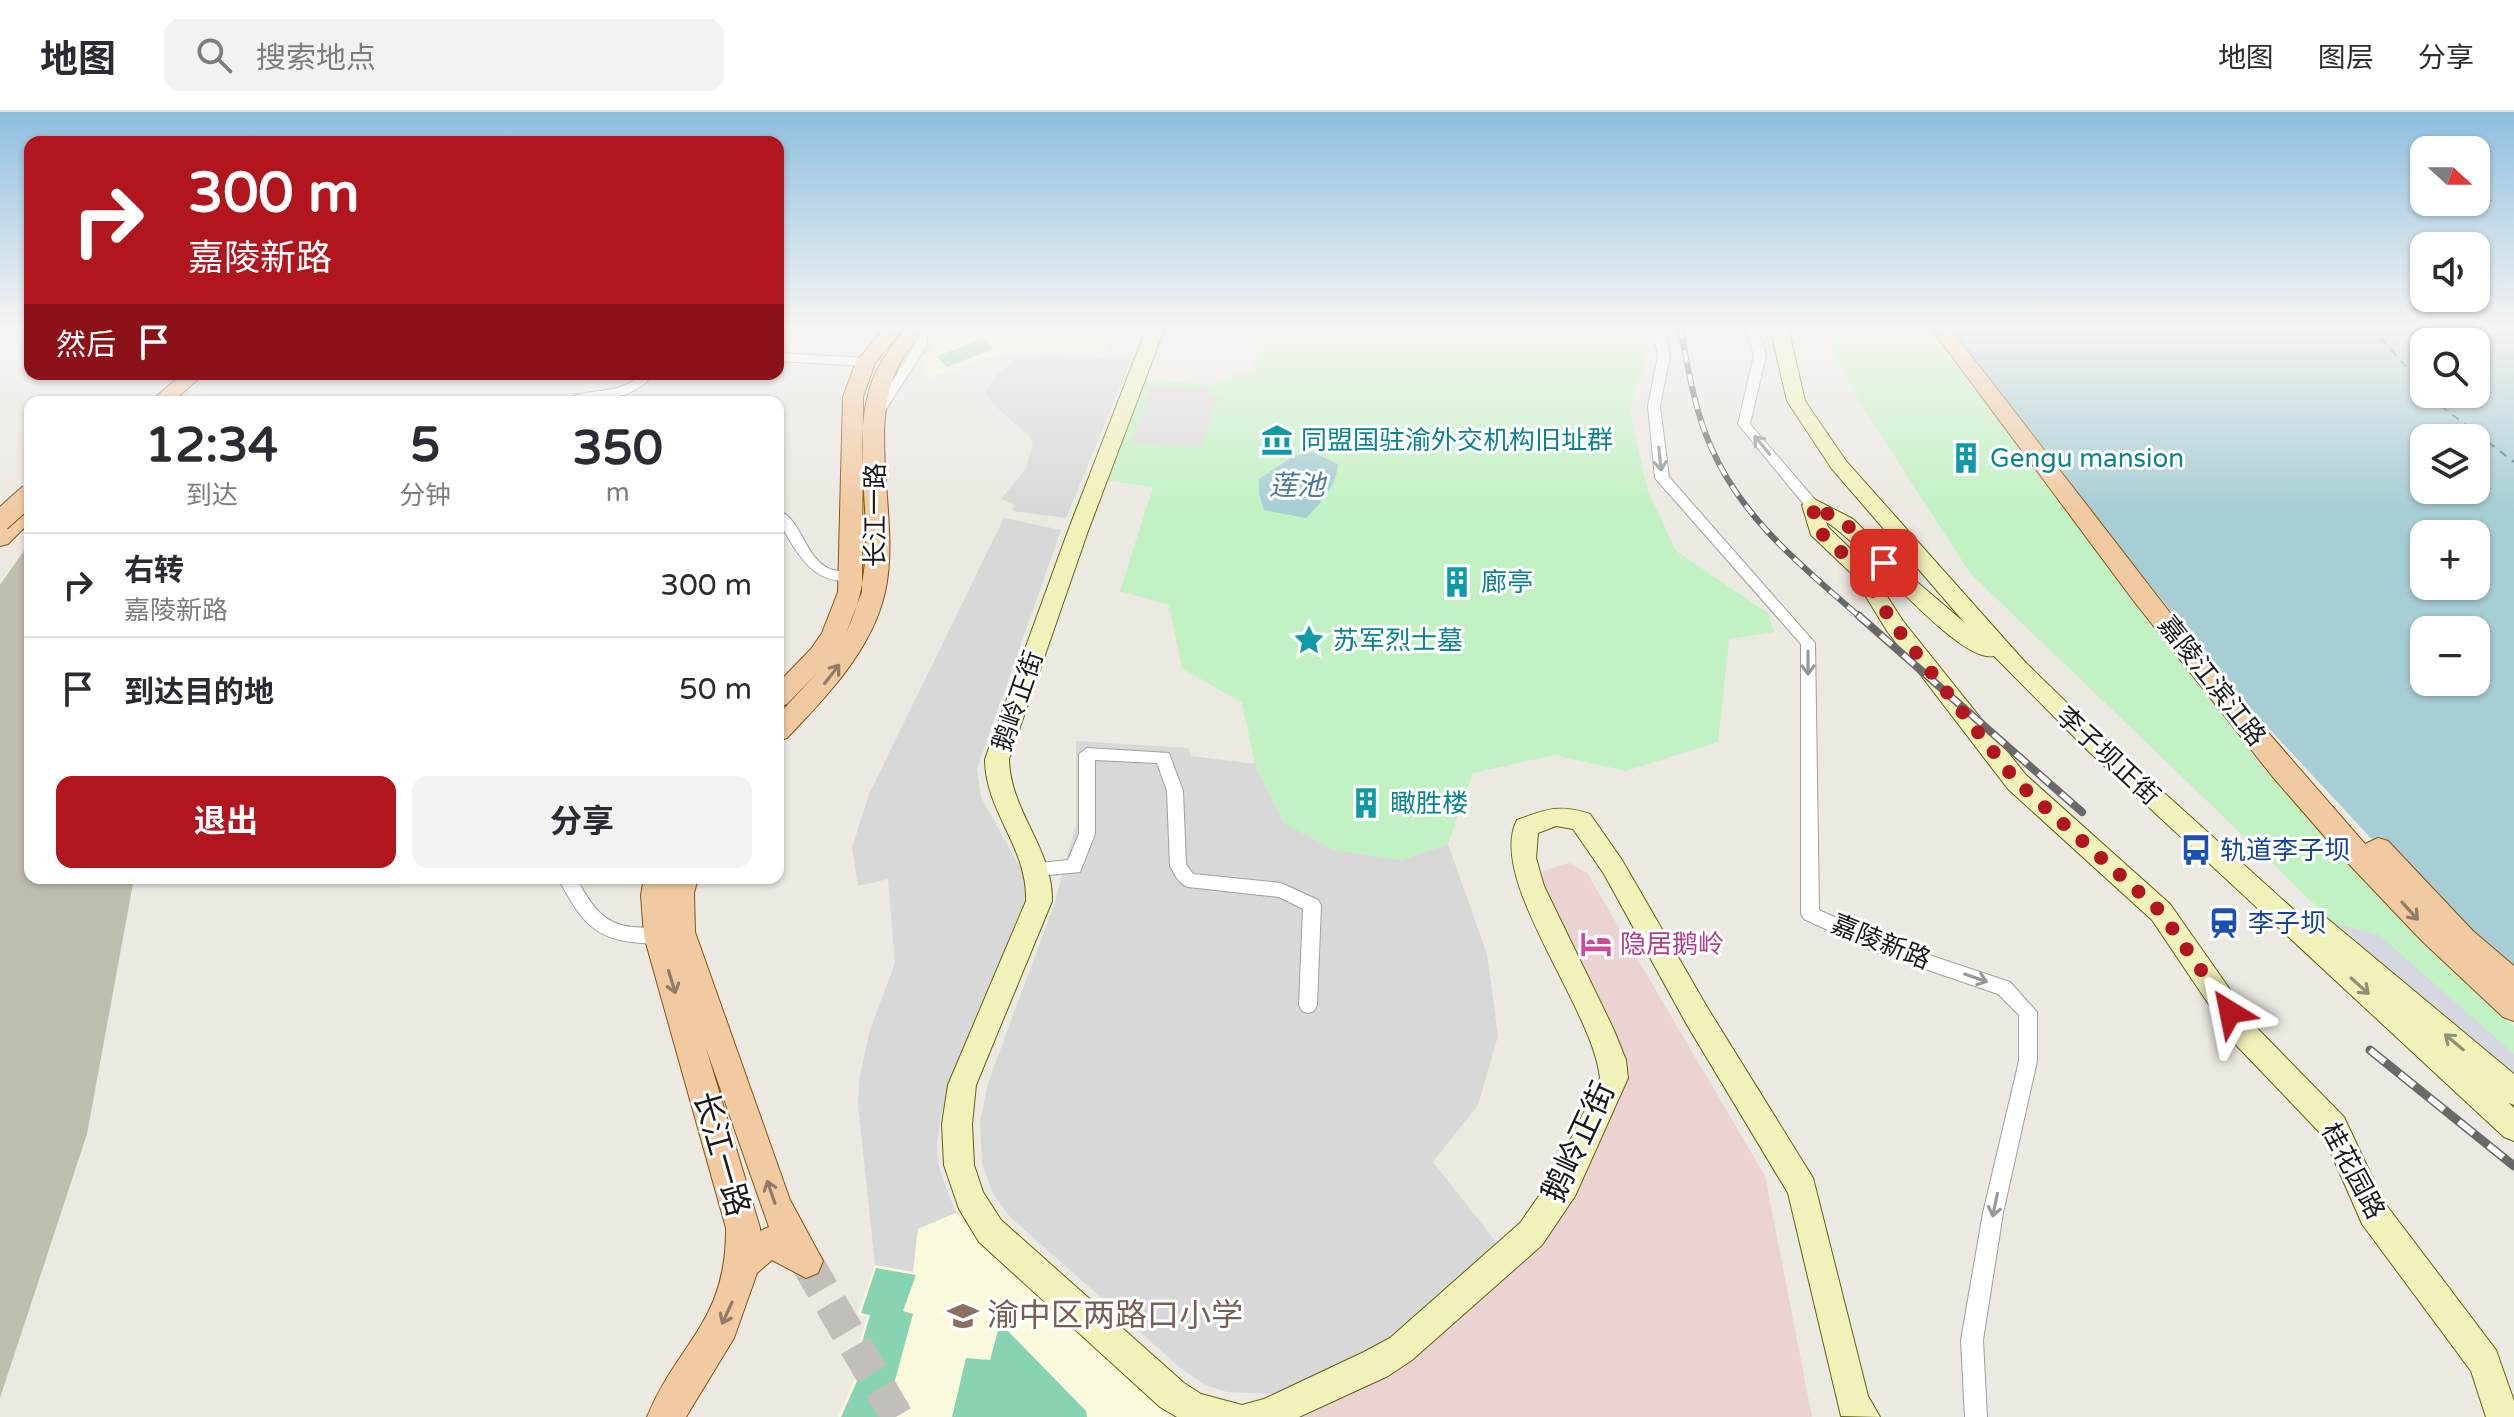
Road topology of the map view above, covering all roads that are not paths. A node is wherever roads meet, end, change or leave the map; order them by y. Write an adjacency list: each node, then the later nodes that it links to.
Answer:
1 (635, 388): 11 (street)
2 (856, 388): 19 (main road, 长江一路)
3 (880, 388): 22 (main road, 长江一路, one-way to 3)
4 (1133, 388): 23 (street, 鹅岭正街)
5 (1658, 388): 38 (street, 嘉陵新路, one-way to 38)
6 (1752, 388): 13 (street, one-way to 6)
7 (1793, 388): 20 (street, 李子坝正街)
8 (1809, 388): 31 (street, 李子坝正街, one-way to 8)
9 (1986, 388): 30 (main road, 嘉陵江滨江路, one-way to 30)
10 (2004, 388): 28 (main road, 嘉陵江滨江路)
11 (589, 396)
12 (24, 499): 15 (main road, bridge)
13 (1812, 505): 20 (street); 39 (street, 桂花园路)
14 (24, 515): 18 (main road)
15 (0, 521): 17 (street, bridge)
16 (784, 524): 19 (street)
17 (0, 530)
18 (0, 539)
19 (851, 576): 21 (main road, 长江一路)
20 (2017, 668): 32 (street, 李子坝正街, one-way to 32)
21 (784, 692)
22 (784, 724)
23 (1038, 869): 29 (street); 35 (street, 鹅岭正街)
24 (570, 884): 27 (street)
25 (657, 884): 27 (main road, 长江一路)
26 (682, 884): 33 (main road, 长江一路, one-way to 26)
27 (658, 936): 33 (main road, 长江一路, one-way to 33)
28 (2514, 984)
29 (1308, 1005)
30 (2514, 1008)
31 (2514, 1092)
32 (2514, 1127)
33 (743, 1264): 34 (main road, 长江一路, one-way to 34)
34 (665, 1417)
35 (1232, 1417)
36 (1253, 1417): 37 (street, 鹅岭正街)
37 (1863, 1417)
38 (1976, 1417)
39 (2503, 1417)

